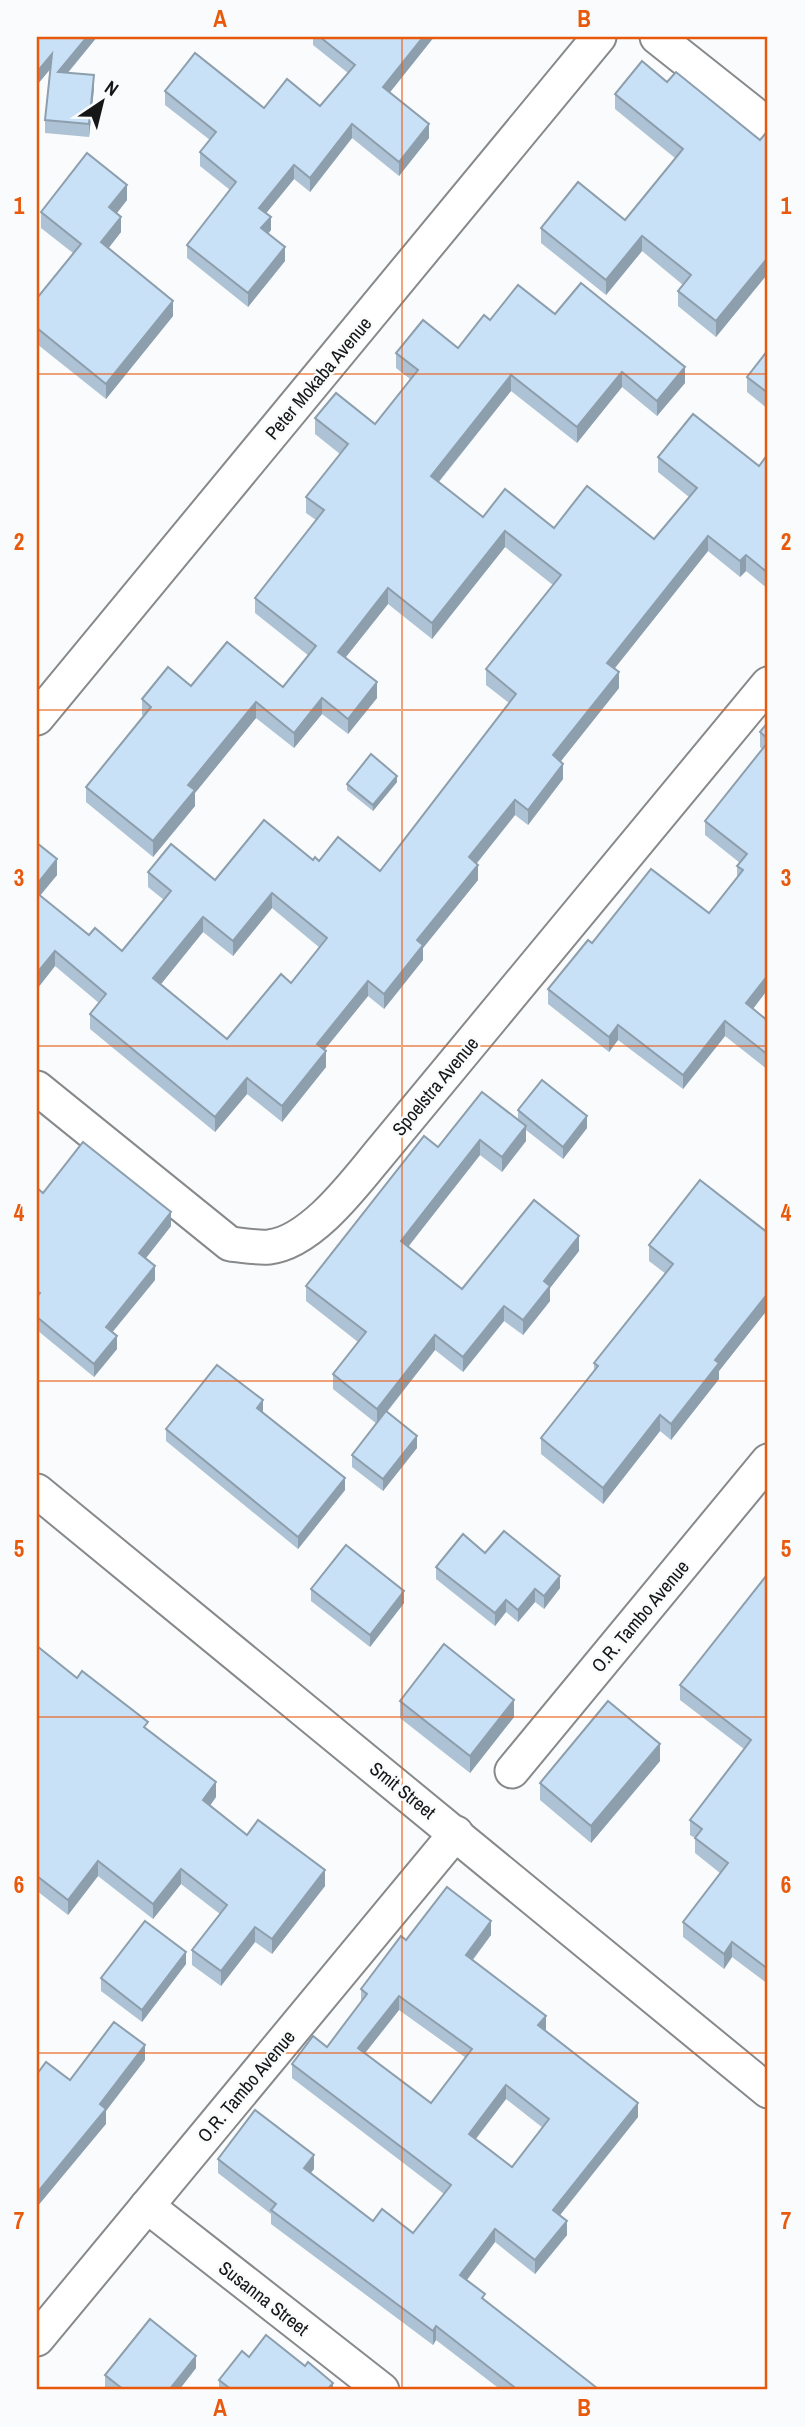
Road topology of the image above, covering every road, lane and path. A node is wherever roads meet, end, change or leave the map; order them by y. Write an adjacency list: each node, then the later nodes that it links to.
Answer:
1 (599, 37): 5 (street, Peter Mokaba Avenue)
2 (657, 37): 3 (street)
3 (768, 125)
4 (768, 684): 6 (street, Spoelstra Avenue)
5 (37, 718)
6 (37, 1088)
7 (768, 1461): 9 (street, O.R. Tambo Avenue)
8 (37, 1491): 10 (street, Smit Street)
9 (512, 1771)
10 (456, 1833): 11 (street, Smit Street); 12 (street, O.R. Tambo Avenue)
11 (768, 2091)
12 (147, 2206): 13 (street, O.R. Tambo Avenue); 14 (street, Susanna Street)
13 (37, 2339)
14 (382, 2390)

